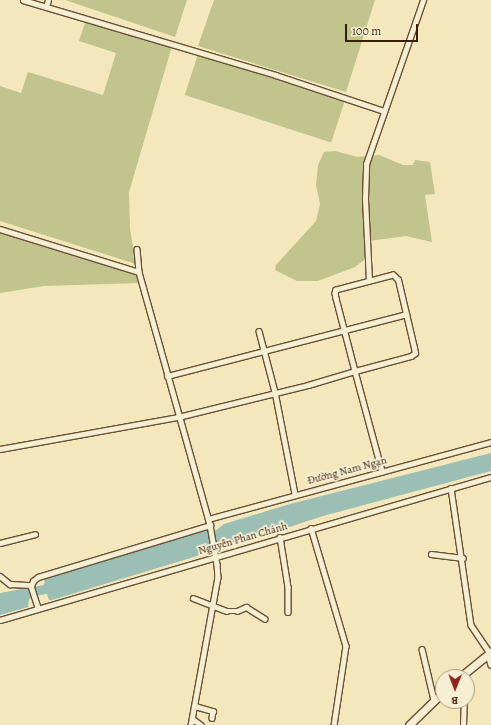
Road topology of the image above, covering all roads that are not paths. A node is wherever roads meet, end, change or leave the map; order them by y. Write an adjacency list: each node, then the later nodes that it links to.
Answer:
1 (23, 0): 4 (street)
2 (48, 0): 4 (street)
3 (423, 0): 5 (street)
4 (46, 7): 5 (street)
5 (384, 111): 9 (street)
6 (0, 229): 8 (street)
7 (137, 250): 8 (street)
8 (139, 272): 15 (street)
9 (369, 281): 10 (street); 11 (street)
10 (406, 314): 11 (street); 14 (street)
11 (345, 330): 13 (street); 14 (street)
12 (259, 331): 13 (street)
13 (265, 352): 15 (street); 16 (street)
14 (355, 371): 16 (street); 20 (street)
15 (167, 376): 17 (street)
16 (275, 392): 17 (street); 23 (street)
17 (178, 417): 19 (street); 24 (street)
18 (491, 442): 20 (street, Đường Nam Ngạn)
19 (0, 449)
20 (382, 471): 23 (street, Đường Nam Ngạn)
21 (491, 477): 22 (street, Nguyễn Phan Chánh)
22 (451, 488): 26 (street, Nguyễn Phan Chánh); 32 (street)
23 (295, 494): 24 (street, Đường Nam Ngạn)
24 (208, 519): 25 (street)
25 (210, 527): 30 (street); 34 (street)
26 (311, 528): 28 (street, Nguyễn Phan Chánh); 52 (street)
27 (35, 534): 29 (street)
28 (280, 537): 30 (street, Nguyễn Phan Chánh); 38 (street)
29 (0, 543)
30 (216, 554): 36 (street); 37 (street, Nguyễn Phan Chánh)
31 (432, 554): 32 (street)
32 (463, 558): 42 (street)
33 (0, 576): 34 (street)
34 (31, 586): 37 (street)
35 (193, 598): 36 (street)
36 (212, 606): 39 (street); 46 (street)
37 (38, 609): 40 (street, Nguyễn Phan Chánh)
38 (288, 612)
39 (265, 619)
40 (0, 620)
41 (422, 649): 45 (street)
42 (489, 653): 43 (street); 44 (main road)
43 (491, 665)
44 (470, 669)
45 (434, 700): 53 (main road)
46 (195, 706): 48 (street); 49 (street)
47 (464, 709): 54 (street)
48 (193, 718): 50 (street); 51 (street)
49 (212, 718)
50 (192, 725)
51 (201, 725)
52 (334, 725)
53 (409, 725)
54 (463, 725)

